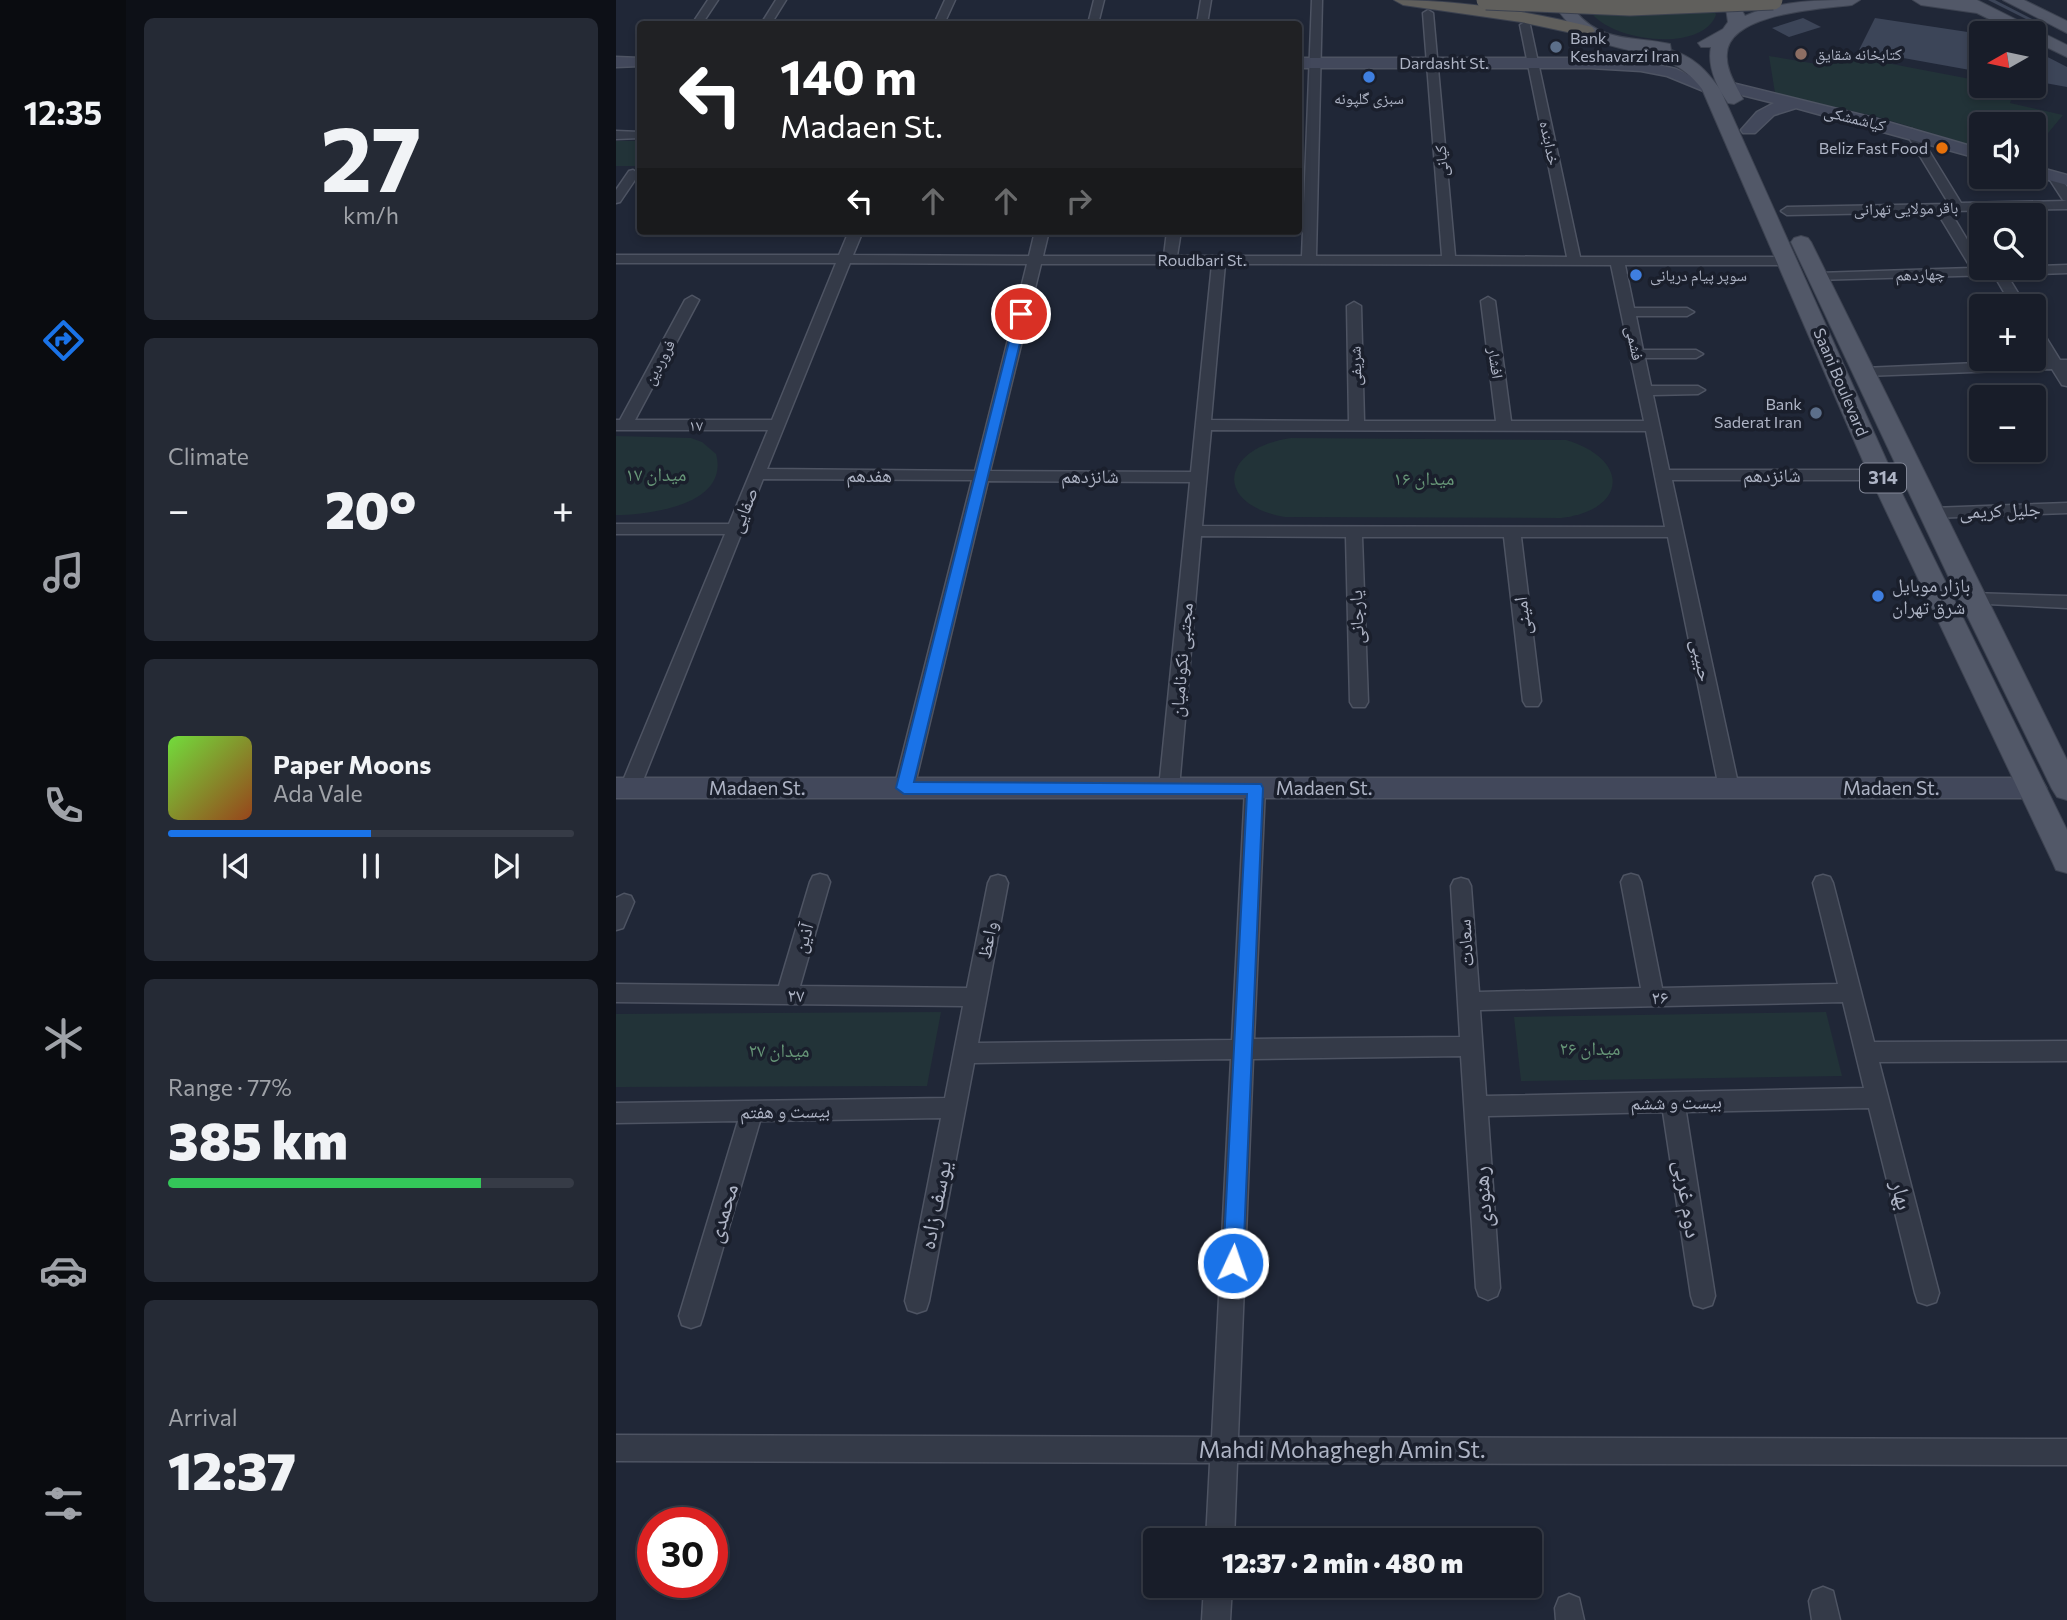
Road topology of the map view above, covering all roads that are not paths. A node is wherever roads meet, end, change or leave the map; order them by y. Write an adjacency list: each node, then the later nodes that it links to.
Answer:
1 (713, 0): 18 (street)
2 (780, 0): 19 (street)
3 (950, 0): 20 (street)
4 (1099, 0): 21 (street)
5 (1206, 0): 22 (street)
6 (1317, 0): 34 (street)
7 (1403, 0): 27 (highway)
8 (1486, 0): 11 (highway, bridge)
9 (1570, 0): 27 (main road)
10 (1728, 0): 26 (main road)
11 (1773, 0)
12 (1852, 0): 26 (main road)
13 (1921, 0): 16 (main road)
14 (1964, 0): 16 (main road)
15 (2011, 0): 25 (main road)
16 (1983, 9): 23 (main road)
17 (1428, 13): 35 (street, کیانی)
18 (699, 21)
19 (768, 21)
20 (941, 21)
21 (1094, 21)
22 (1202, 21)
23 (2007, 21)
24 (1525, 25): 36 (street, خدابنده)
25 (2067, 28)
26 (1729, 32): 29 (main road); 38 (main road, Saani Boulevard / 314)
27 (1595, 35): 29 (main road); 37 (main road)
28 (2046, 41): 30 (main road)
29 (1644, 48): 38 (main road, Saani Boulevard / 314)
30 (2067, 52)
31 (616, 62): 32 (main road)
32 (637, 62)
33 (1302, 63): 34 (main road, Dardasht St.)
34 (1315, 63): 35 (main road, Dardasht St.); 65 (street)
35 (1433, 63): 36 (main road, Dardasht St.); 66 (street, کیانی)
36 (1533, 63): 37 (main road, Dardasht St.); 67 (street, خدابنده)
37 (1590, 63): 38 (main road, Dardasht St.)
38 (1719, 88): 39 (main road, کیاشمشکی); 40 (main road, Saani Boulevard / 314); 69 (main road, Saani Boulevard / 314)
39 (1799, 104): 40 (main road); 41 (main road, کیاشمشکی)
40 (1749, 131): 55 (main road, Saani Boulevard / 314)
41 (1912, 133): 44 (main road, کیاشمشکی); 53 (street)
42 (616, 135): 43 (street)
43 (637, 135)
44 (1969, 150)
45 (616, 174): 46 (street)
46 (637, 174): 49 (street)
47 (2060, 178): 48 (street)
48 (2067, 197)
49 (616, 199)
50 (2067, 205): 51 (street, باقر مولایی تهرانی)
51 (2046, 206)
52 (1941, 207): 53 (street, باقر مولایی تهرانی); 55 (street, باقر مولایی تهرانی); 59 (street)
53 (1957, 207): 54 (street, باقر مولایی تهرانی)
54 (1969, 209)
55 (1787, 211): 73 (main road, Saani Boulevard / 314)
56 (854, 235): 61 (street, صفایی)
57 (1041, 235): 62 (street)
58 (1173, 235): 63 (street)
59 (1969, 254)
60 (616, 259): 61 (street, Roudbari St.)
61 (844, 260): 62 (street, Roudbari St.); 90 (street, صفایی)
62 (1035, 260): 63 (street, Roudbari St.); 98 (street)
63 (1170, 260): 64 (street, Roudbari St.)
64 (1219, 260): 65 (street, Roudbari St.); 91 (street)
65 (1309, 260): 66 (street, Roudbari St.)
66 (1450, 260): 67 (street, Roudbari St.)
67 (1574, 260): 68 (street, Roudbari St.)
68 (1617, 260): 69 (street, Roudbari St.); 77 (street, فشمی)
69 (1788, 261): 88 (main road, Saani Boulevard / 314)
70 (2046, 269): 71 (street, چهاردهم)
71 (2067, 269)
72 (1969, 272): 73 (street, چهاردهم)
73 (1818, 277): 83 (main road, Saani Boulevard / 314)
74 (692, 300): 89 (street, فروردین)
75 (1488, 301): 93 (street, افشار)
76 (1354, 306): 92 (street, شریفی)
77 (1628, 312): 78 (street); 81 (street, فشمی)
78 (1687, 312)
79 (2046, 345): 82 (street)
80 (1696, 354): 81 (street)
81 (1637, 355): 86 (street, فشمی)
82 (2061, 365): 83 (street); 84 (street)
83 (1864, 372): 87 (main road, Saani Boulevard / 314)
84 (2067, 382)
85 (1698, 390): 86 (street)
86 (1645, 391): 94 (street, فشمی)
87 (1878, 402): 88 (main road); 101 (main road, Saani Boulevard / 314)
88 (1850, 404): 97 (main road, Saani Boulevard / 314)
89 (621, 425): 90 (street, ۱۷)
90 (777, 425): 95 (street, صفایی)
91 (1203, 425): 92 (street); 99 (street)
92 (1357, 425): 93 (street)
93 (1504, 426): 94 (street)
94 (1653, 426): 96 (street)
95 (757, 474): 98 (street, هفدهم); 103 (street, صفایی)
96 (1663, 475): 97 (street, شانزدهم); 107 (street)
97 (1881, 475): 118 (main road, Saani Boulevard / 314)
98 (981, 476): 99 (street, شانزدهم); 114 (street)
99 (1198, 477): 104 (street)
100 (2067, 508): 101 (street, جلیل کریمی)
101 (1932, 513): 108 (main road, Saani Boulevard / 314)
102 (616, 529): 103 (street)
103 (735, 529): 113 (street, صفایی)
104 (1193, 531): 105 (street); 115 (street, مجتبی نکونامیان)
105 (1354, 531): 106 (street); 111 (street, یارجانی)
106 (1512, 532): 107 (street); 110 (street, امینی)
107 (1675, 532): 117 (street, حبیبی)
108 (1972, 599): 109 (street); 112 (main road, Saani Boulevard / 314)
109 (2067, 602)
110 (1532, 701)
111 (1359, 702)
112 (2066, 787): 118 (main road)
113 (623, 788): 114 (main road, Madaen St.)
114 (904, 788): 115 (main road, Madaen St.)
115 (1169, 788): 116 (main road, Madaen St.)
116 (1255, 788): 117 (main road, Madaen St.); 134 (street)
117 (1729, 788): 118 (main road, Madaen St.)
118 (2033, 788): 119 (main road, Saani Boulevard / 314)
119 (2067, 860)
120 (820, 882): 129 (street, آذین)
121 (1631, 882): 131 (street)
122 (998, 883): 130 (street, واعظ)
123 (1822, 883): 128 (street, بهار)
124 (1461, 886): 132 (street, سعادت)
125 (624, 902): 126 (street)
126 (616, 922)
127 (616, 993): 129 (street, ۲۷)
128 (1850, 993): 131 (street, ۲۶); 136 (street, بهار)
129 (787, 995): 130 (street, ۲۷)
130 (976, 997): 137 (street, واعظ)
131 (1653, 997): 132 (street, ۲۶)
132 (1469, 1001): 133 (street, سعادت)
133 (1472, 1046): 134 (street); 140 (street, رهنودی)
134 (1243, 1049): 137 (street); 150 (street)
135 (2067, 1051): 136 (street)
136 (1866, 1052): 138 (street, بهار)
137 (965, 1053): 141 (street, یوسف زاده)
138 (1877, 1098): 139 (street, بیست و ششم); 145 (street, بهار)
139 (1673, 1102): 140 (street, بیست و ششم); 146 (street, دوم غربی)
140 (1476, 1106): 144 (street, رهنودی)
141 (954, 1108): 142 (street, بیست و هفتم); 147 (street, یوسف زاده)
142 (752, 1111): 143 (street, بیست و هفتم); 148 (street, محمدی)
143 (616, 1113)
144 (1488, 1288)
145 (1927, 1293)
146 (1703, 1296)
147 (917, 1301)
148 (691, 1315)
149 (616, 1448): 150 (street, Mahdi Mohaghegh Amin St.)
150 (1224, 1449): 151 (street, Mahdi Mohaghegh Amin St.); 152 (street)
151 (2067, 1451)
152 (1221, 1528)
153 (1217, 1598): 154 (street)
154 (1216, 1620)

